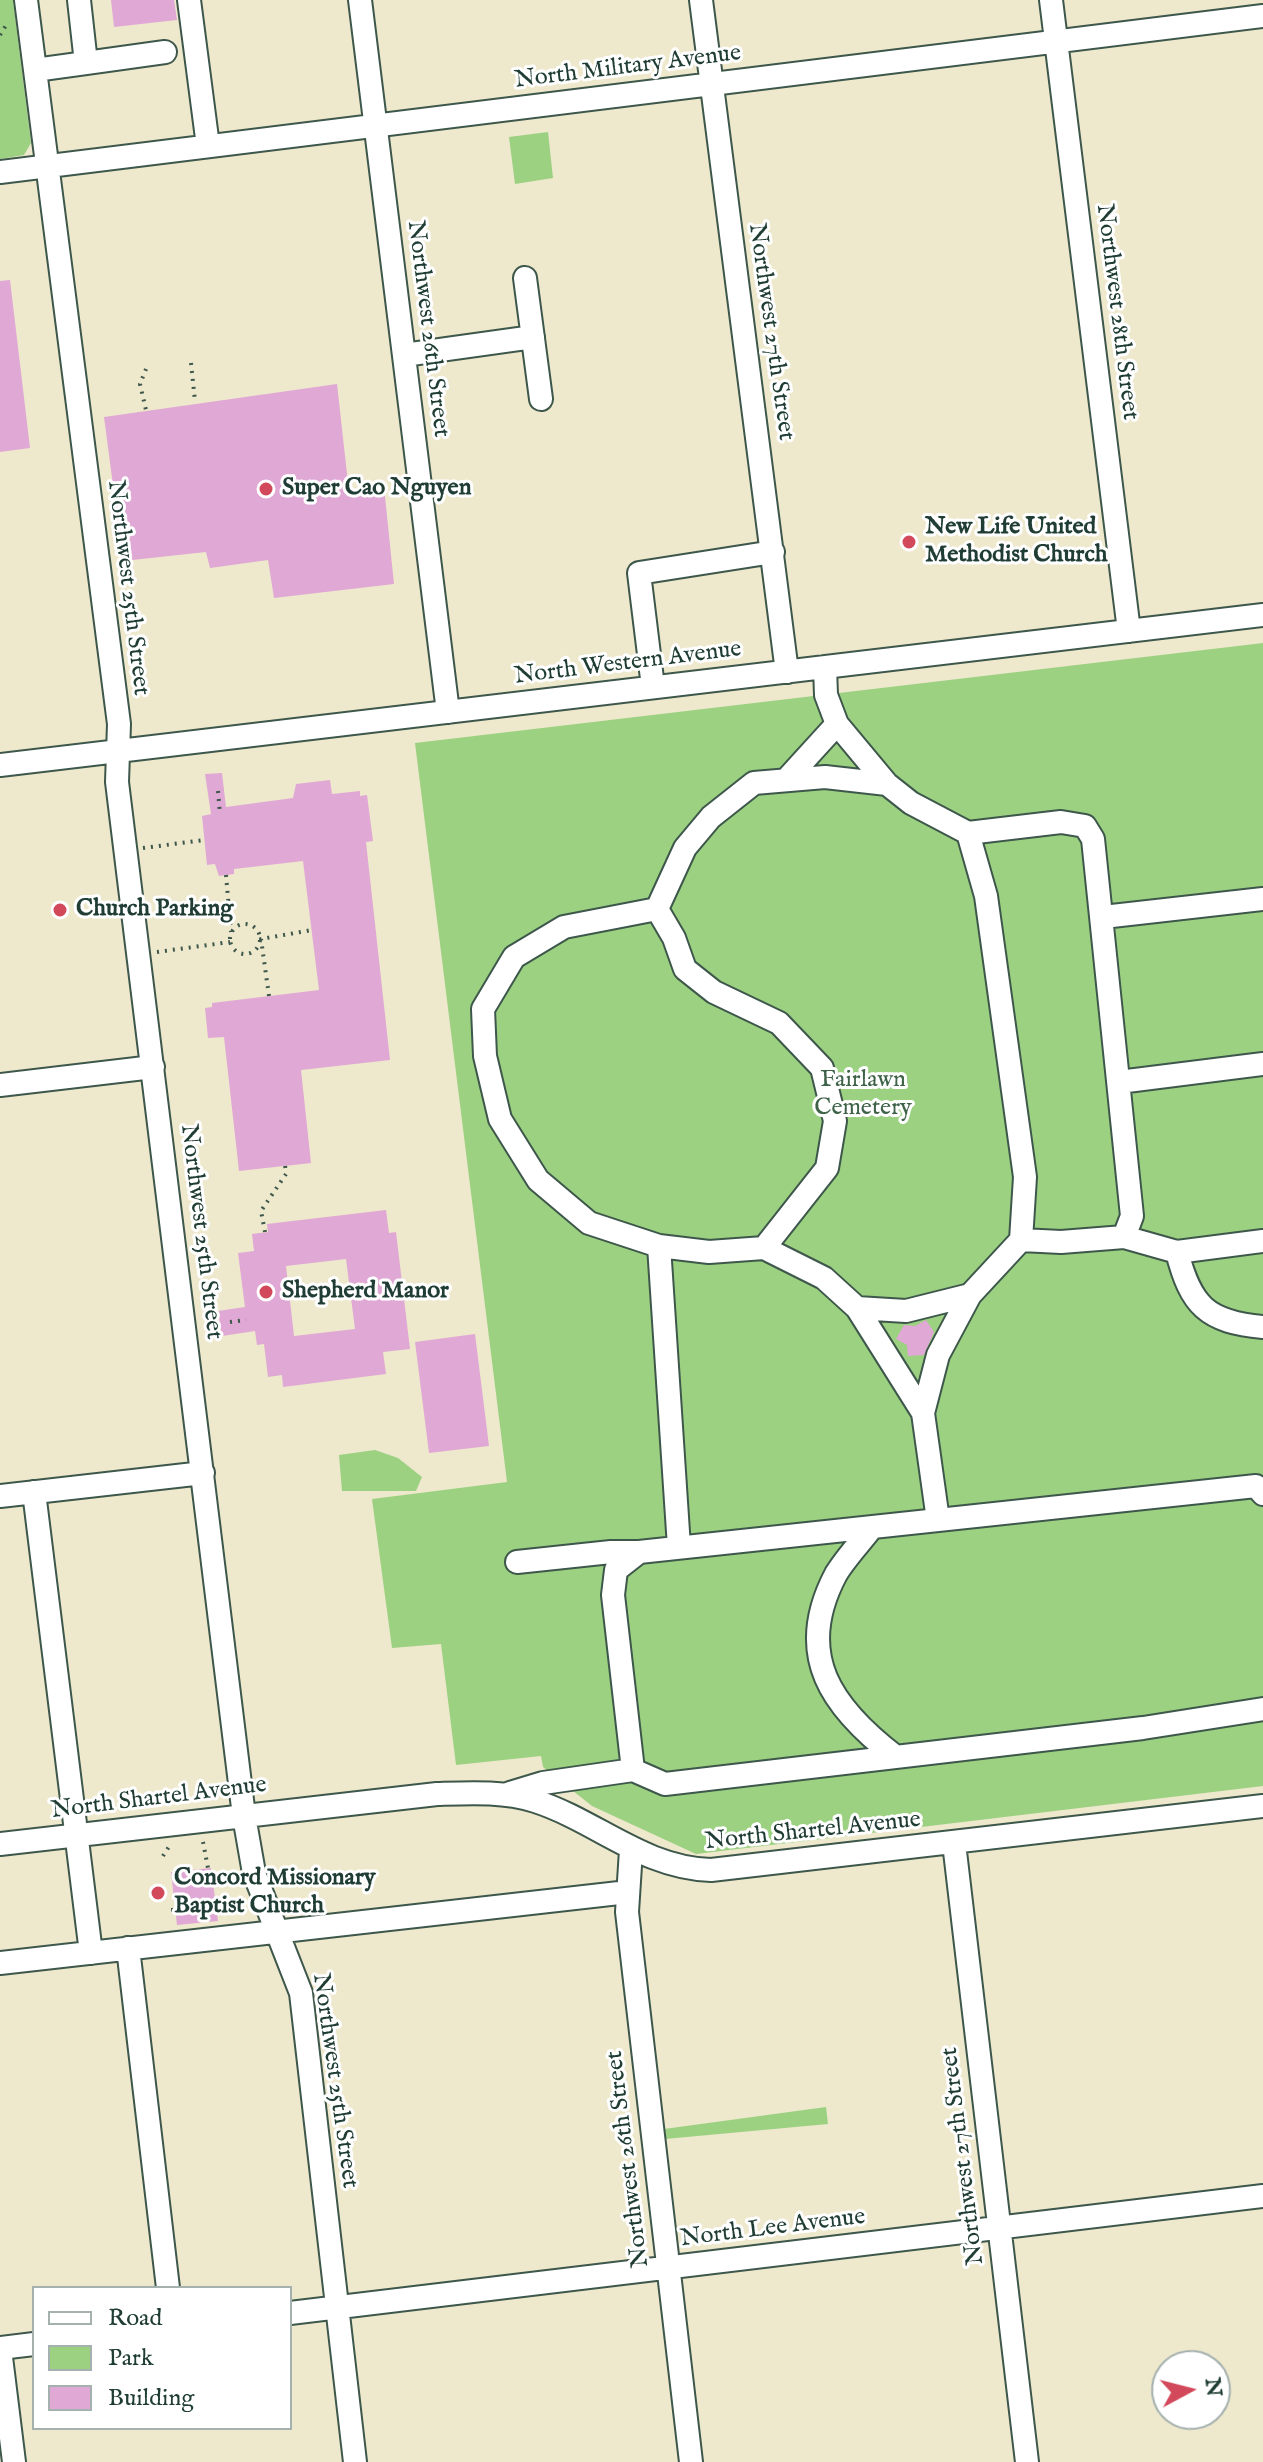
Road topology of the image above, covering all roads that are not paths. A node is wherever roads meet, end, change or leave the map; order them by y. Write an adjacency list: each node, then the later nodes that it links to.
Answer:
1 (26, 0): 11 (street, Northwest 25th Street)
2 (79, 0): 10 (street)
3 (189, 0): 14 (street)
4 (360, 0): 13 (street, Northwest 26th Street)
5 (701, 0): 12 (street, Northwest 27th Street)
6 (1051, 0): 8 (street, Northwest 28th Street)
7 (1263, 16): 8 (street, North Military Avenue)
8 (1056, 41): 12 (street, North Military Avenue); 23 (street, Northwest 28th Street)
9 (165, 52): 10 (street)
10 (86, 63): 11 (street)
11 (35, 70): 15 (street, Northwest 25th Street)
12 (711, 84): 13 (street, North Military Avenue); 21 (street, Northwest 27th Street)
13 (376, 125): 14 (street, North Military Avenue); 19 (street, Northwest 26th Street)
14 (208, 146): 15 (street, North Military Avenue)
15 (47, 166): 16 (street, North Military Avenue); 29 (street, Northwest 25th Street)
16 (0, 172)
17 (525, 278): 18 (street)
18 (533, 337): 19 (street); 20 (street)
19 (404, 355): 27 (street, Northwest 26th Street)
20 (541, 399)
21 (773, 552): 25 (street, Northwest 27th Street); 26 (street)
22 (1263, 615): 23 (street, North Western Avenue)
23 (1129, 631): 24 (street, North Western Avenue)
24 (825, 667): 25 (street, North Western Avenue); 28 (street)
25 (787, 672): 26 (street, North Western Avenue)
26 (653, 687): 27 (street, North Western Avenue)
27 (448, 712): 29 (street, North Western Avenue)
28 (837, 724): 31 (street); 32 (street)
29 (117, 750): 30 (street, North Western Avenue); 38 (street, Northwest 25th Street)
30 (0, 765)
31 (786, 780): 32 (street); 35 (street)
32 (887, 784): 33 (street)
33 (968, 833): 36 (street); 42 (street)
34 (1263, 899): 36 (street)
35 (657, 909): 44 (street); 45 (street)
36 (1103, 917): 39 (street)
37 (1263, 1064): 39 (street)
38 (153, 1067): 40 (street); 51 (street, Northwest 25th Street)
39 (1119, 1082): 41 (street)
40 (0, 1085)
41 (1124, 1237): 42 (street); 46 (street)
42 (1021, 1240): 47 (street)
43 (1263, 1241): 46 (street)
44 (659, 1246): 45 (street); 57 (street)
45 (764, 1248): 48 (street)
46 (1177, 1252): 49 (street)
47 (970, 1295): 48 (street); 50 (street)
48 (857, 1308): 50 (street)
49 (1263, 1327)
50 (923, 1413): 55 (street)
51 (203, 1473): 53 (street); 65 (street, Northwest 25th Street)
52 (1261, 1488): 55 (street)
53 (34, 1492): 54 (street); 66 (street)
54 (0, 1496)
55 (938, 1520): 56 (street)
56 (870, 1530): 57 (street); 61 (street)
57 (679, 1547): 58 (street)
58 (639, 1552): 59 (street); 62 (street)
59 (517, 1562)
60 (1263, 1709): 61 (street)
61 (896, 1757): 62 (street)
62 (633, 1770): 63 (street)
63 (505, 1795): 65 (street, North Shartel Avenue); 69 (street, North Shartel Avenue)
64 (1263, 1806): 67 (street, North Shartel Avenue)
65 (244, 1816): 66 (street, North Shartel Avenue); 71 (street, Northwest 25th Street)
66 (77, 1835): 68 (street, North Shartel Avenue); 73 (street)
67 (954, 1843): 69 (street, North Shartel Avenue); 76 (street, Northwest 27th Street)
68 (0, 1844)
69 (631, 1850): 70 (street, Northwest 26th Street)
70 (628, 1892): 71 (street); 77 (street, Northwest 26th Street)
71 (276, 1931): 72 (street); 79 (street, Northwest 25th Street)
72 (128, 1948): 73 (street); 78 (street)
73 (91, 1953): 74 (street)
74 (0, 1963)
75 (1263, 2196): 76 (street, North Lee Avenue)
76 (999, 2228): 77 (street, North Lee Avenue); 86 (street, Northwest 27th Street)
77 (668, 2268): 79 (street, North Lee Avenue); 85 (street, Northwest 26th Street)
78 (168, 2286)
79 (337, 2308): 80 (street, North Lee Avenue); 84 (street, Northwest 25th Street)
80 (292, 2313)
81 (32, 2344): 82 (street)
82 (0, 2349): 83 (street)
83 (14, 2462)
84 (355, 2462)
85 (691, 2462)
86 (1027, 2462)

